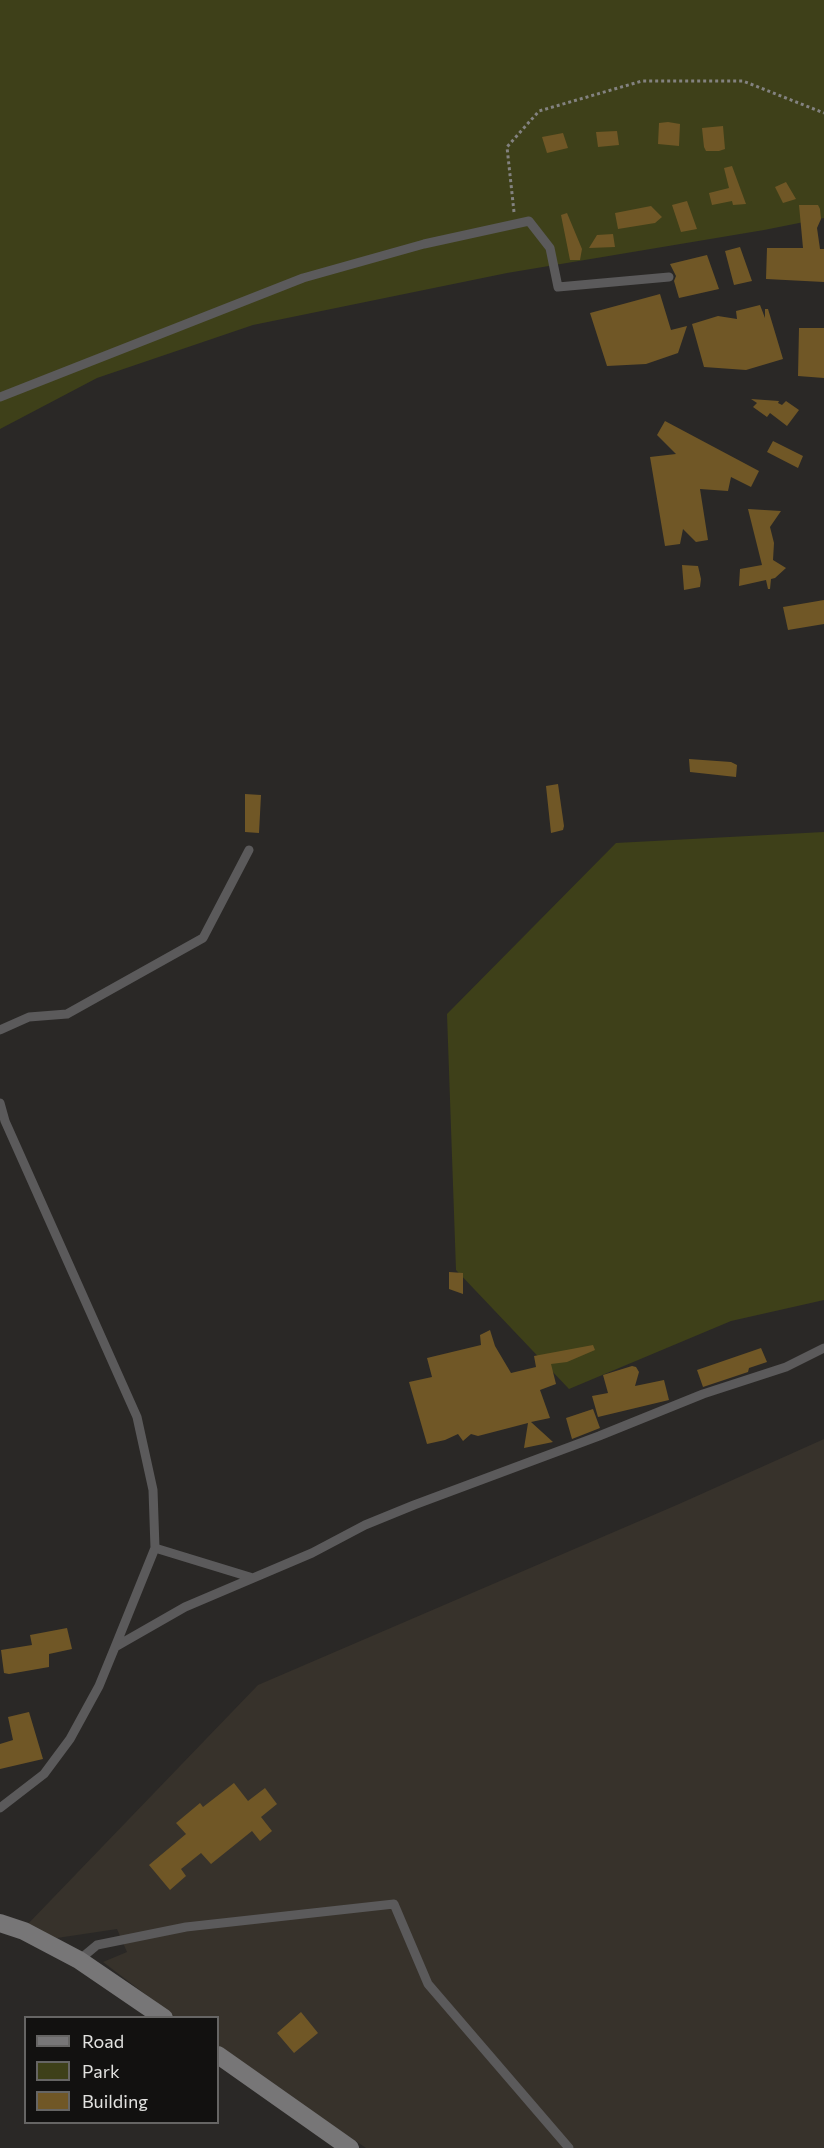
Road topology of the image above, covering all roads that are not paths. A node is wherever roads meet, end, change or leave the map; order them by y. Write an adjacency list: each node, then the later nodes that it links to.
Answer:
1 (669, 277): 2 (lane)
2 (0, 397)
3 (249, 850): 4 (lane)
4 (0, 1030)
5 (0, 1103): 7 (lane)
6 (824, 1348): 8 (lane)
7 (155, 1548): 8 (lane); 9 (lane)
8 (253, 1578): 9 (lane)
9 (115, 1647): 10 (lane)
10 (0, 1808)
11 (0, 1923): 12 (main road)
12 (79, 1960): 13 (main road); 16 (lane)
13 (161, 2016)
14 (219, 2056): 15 (main road)
15 (350, 2148)
16 (569, 2148)

